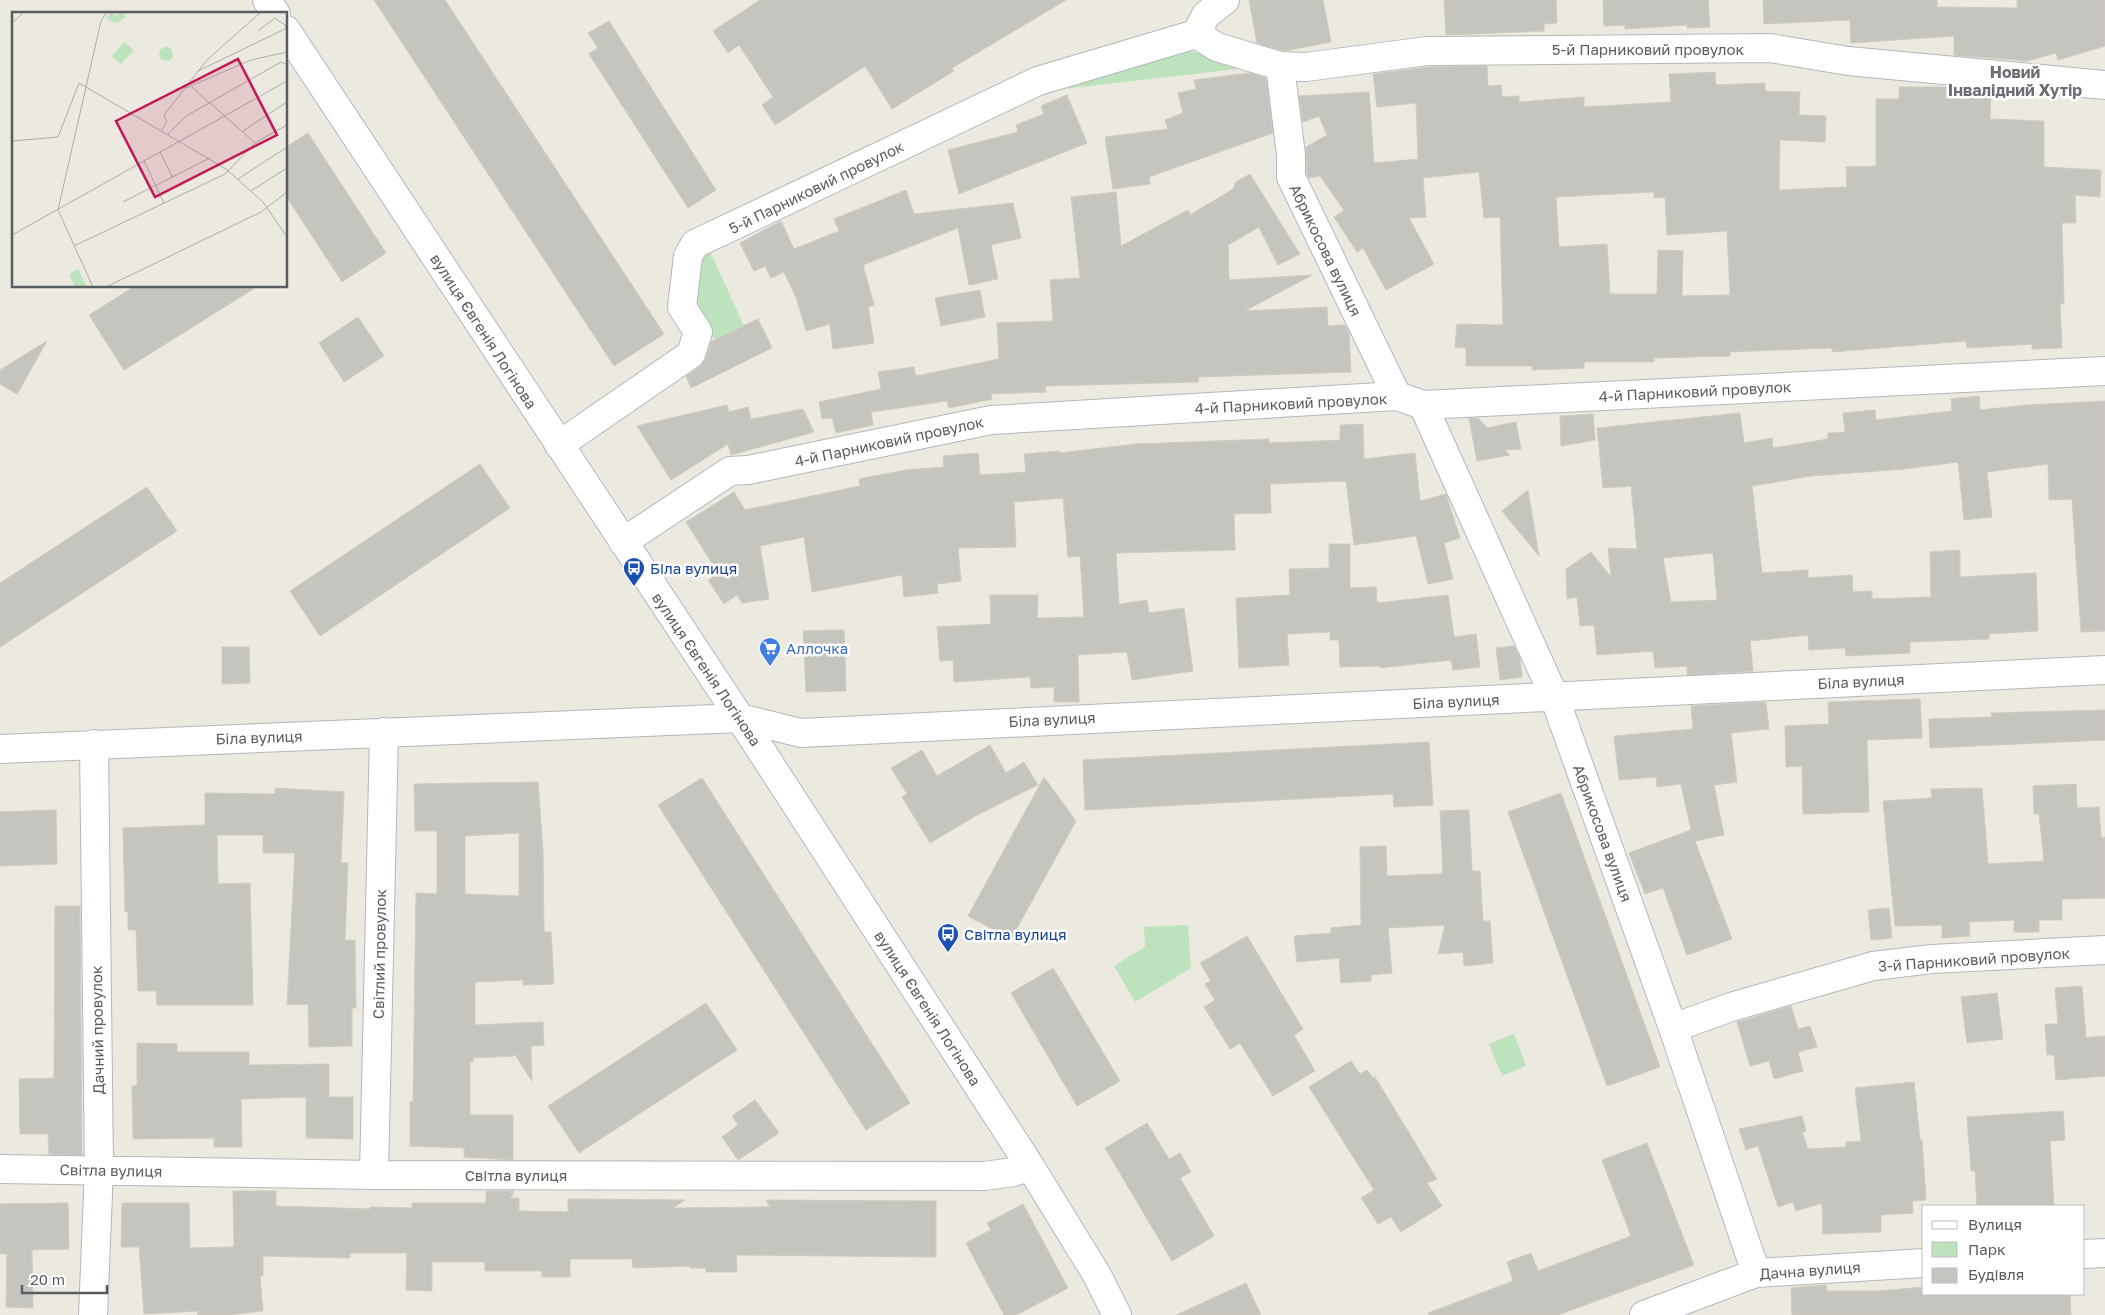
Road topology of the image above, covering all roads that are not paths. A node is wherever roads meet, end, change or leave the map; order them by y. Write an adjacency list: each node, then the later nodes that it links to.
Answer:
1 (267, 0): 3 (street)
2 (1225, 0): 5 (street)
3 (275, 12)
4 (288, 33): 11 (street, вулиця Євгенія Логінова)
5 (1196, 34): 6 (street, 5-й Парниковий провулок); 11 (street, 5-й Парниковий провулок)
6 (1280, 66): 7 (street, 5-й Парниковий провулок); 9 (street, Абрикосова вулиця)
7 (2105, 85)
8 (2105, 371): 10 (street, 4-й Парниковий провулок)
9 (1396, 396): 10 (street, 4-й Парниковий провулок); 12 (street, 4-й Парниковий провулок)
10 (1423, 404): 14 (street, Абрикосова вулиця)
11 (559, 444): 12 (street, вулиця Євгенія Логінова)
12 (623, 542): 15 (street, вулиця Євгенія Логінова)
13 (2105, 670): 14 (street, Біла вулиця)
14 (1554, 696): 15 (street, Біла вулиця); 20 (street, Абрикосова вулиця)
15 (740, 718): 16 (street, Біла вулиця); 21 (street, вулиця Євгенія Логінова)
16 (384, 732): 17 (street, Біла вулиця); 24 (street, Світлий провулок)
17 (94, 744): 18 (street, Біла вулиця); 23 (street, Дачний провулок)
18 (0, 749)
19 (2105, 950): 20 (street, 3-й Парниковий провулок)
20 (1673, 1028): 28 (street, Абрикосова вулиця)
21 (1030, 1166): 24 (street, Світла вулиця); 30 (street, вулиця Євгенія Логінова)
22 (0, 1169): 23 (street, Світла вулиця)
23 (99, 1169): 24 (street, Світла вулиця); 29 (street, Дачний провулок)
24 (374, 1175)
25 (2105, 1253): 26 (street)
26 (2085, 1254)
27 (1922, 1263): 28 (street, Дачна вулиця)
28 (1756, 1273): 31 (street, Дачна вулиця)
29 (93, 1315)
30 (1117, 1315)
31 (1644, 1315)

